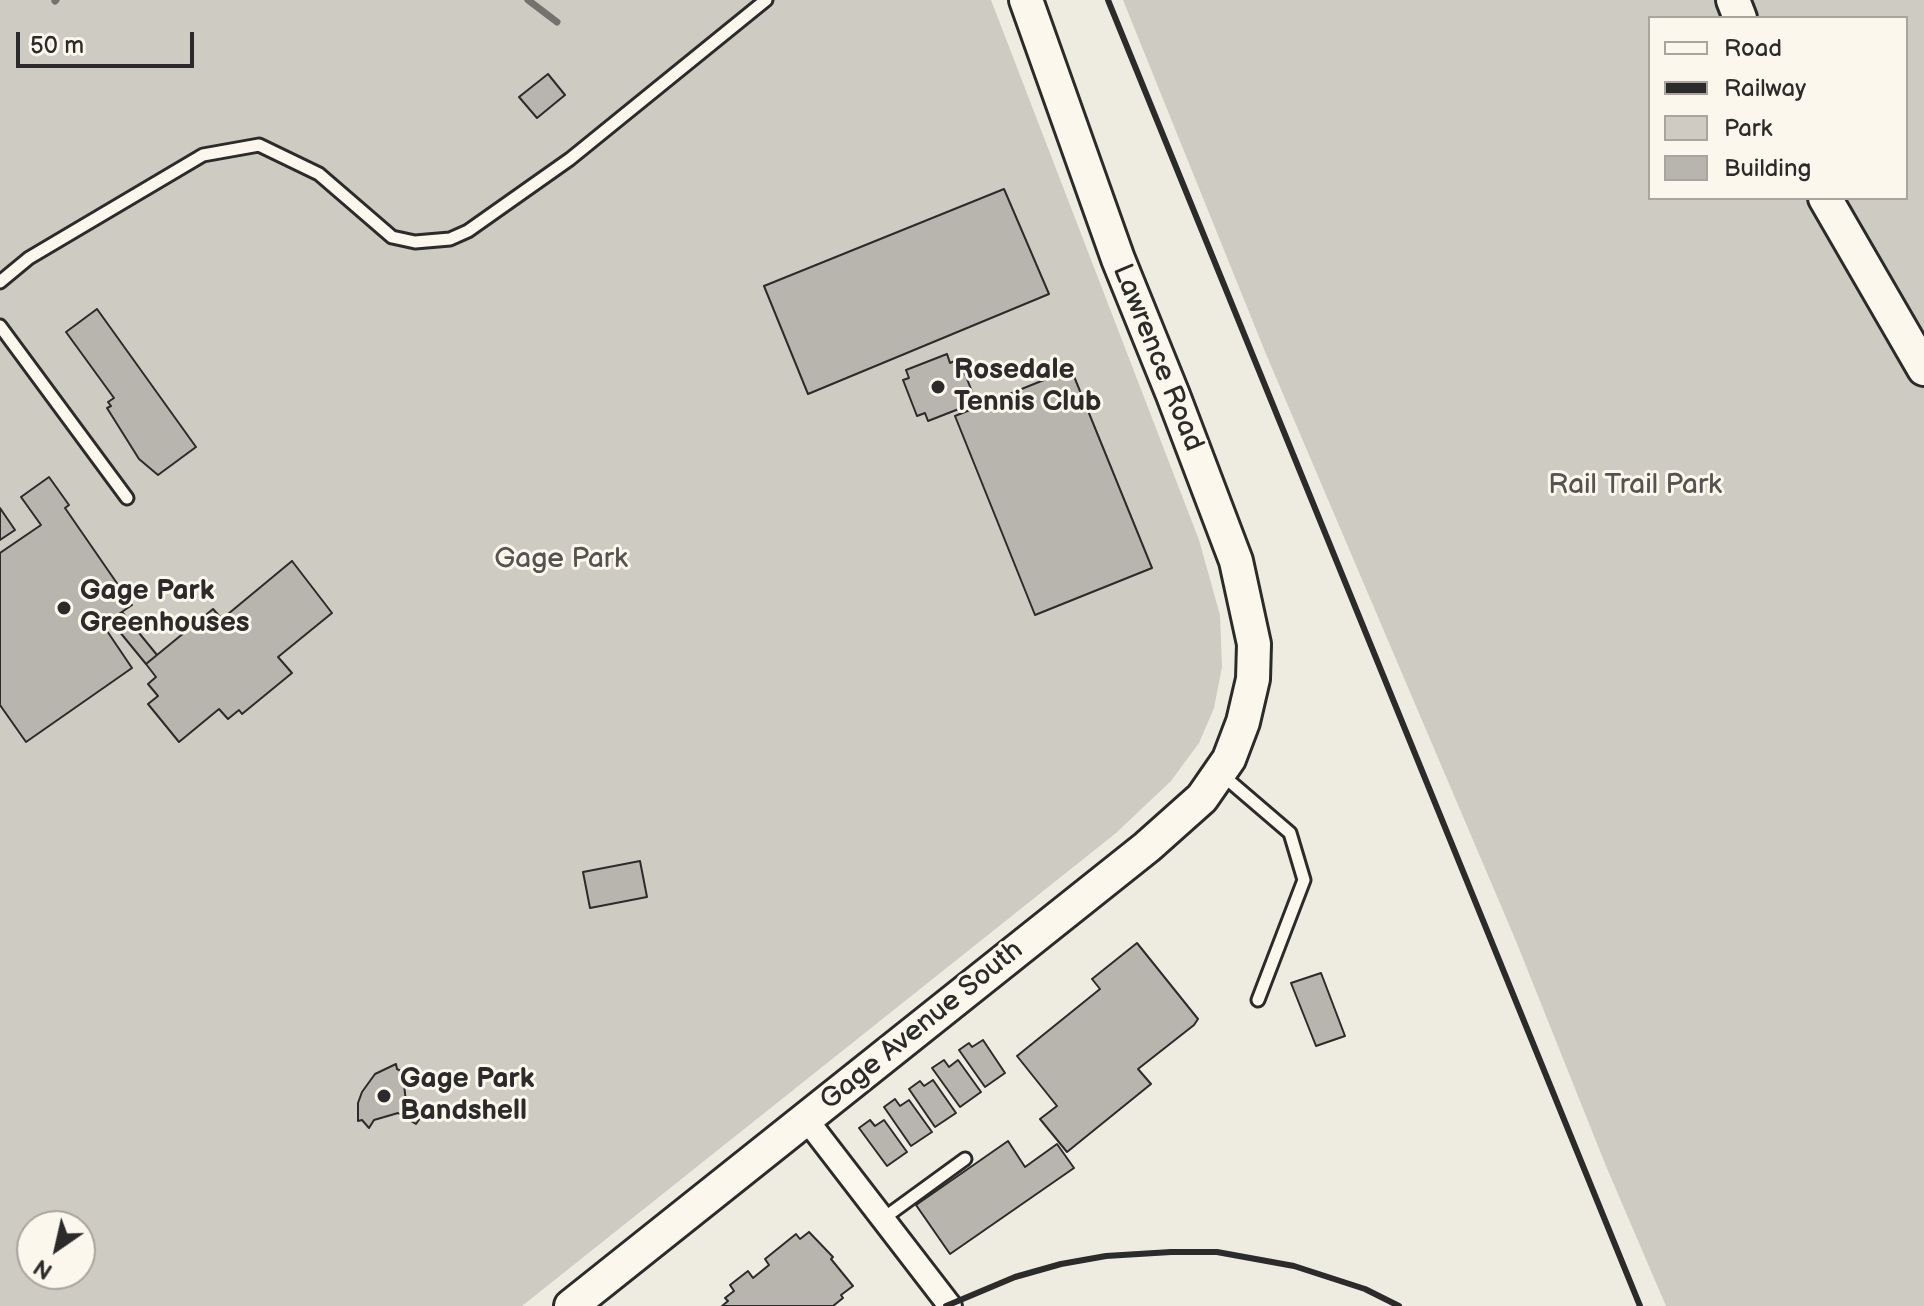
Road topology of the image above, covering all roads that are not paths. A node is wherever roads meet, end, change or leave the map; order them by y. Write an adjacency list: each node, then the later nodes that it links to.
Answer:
1 (766, 0): 4 (lane)
2 (1026, 0): 8 (street, Lawrence Road)
3 (1826, 200): 6 (street)
4 (0, 282)
5 (0, 326): 7 (lane)
6 (1924, 369)
7 (127, 498)
8 (1243, 722): 9 (street, Gage Avenue South)
9 (1220, 773): 10 (lane); 11 (street, Gage Avenue South)
10 (1258, 1000)
11 (806, 1119): 13 (street); 14 (street, Gage Avenue South)
12 (965, 1159): 13 (lane)
13 (884, 1218): 15 (street)
14 (571, 1306)
15 (950, 1306)

